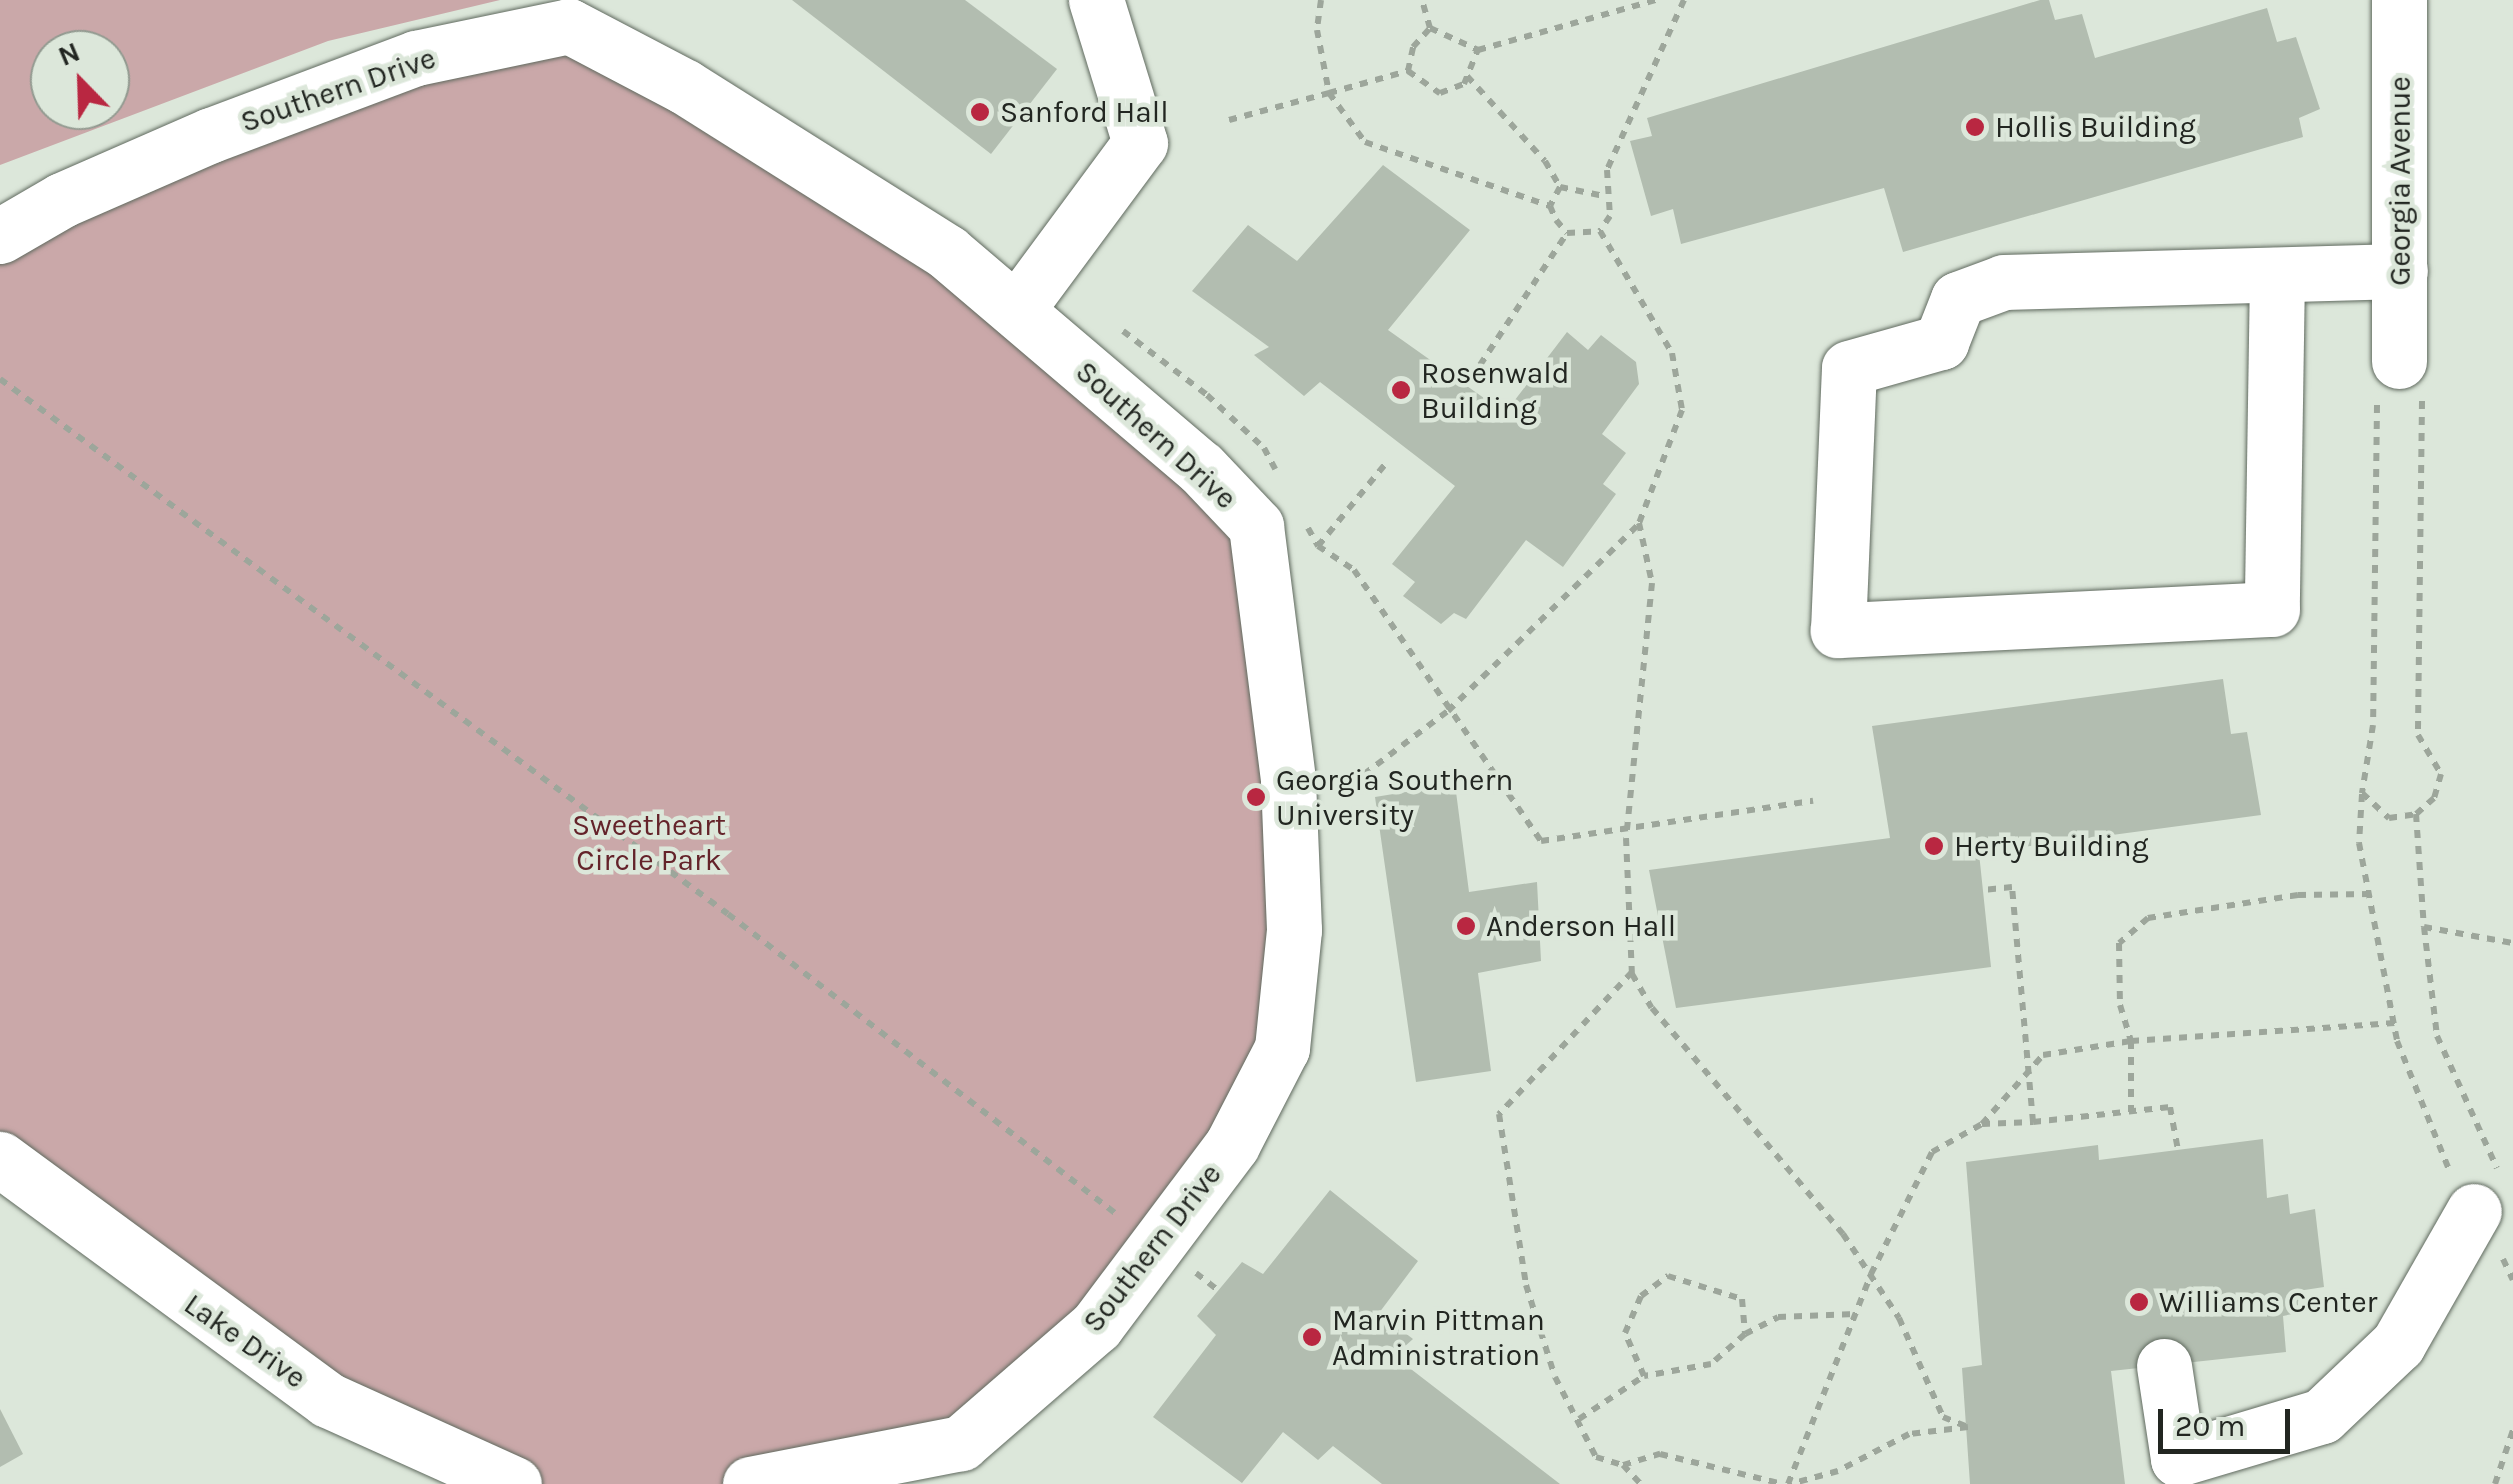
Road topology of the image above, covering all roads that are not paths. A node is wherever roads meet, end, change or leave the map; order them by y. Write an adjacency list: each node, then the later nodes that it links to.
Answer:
1 (1096, 0): 6 (street)
2 (2400, 0): 4 (street, Georgia Avenue)
3 (0, 236): 6 (street, Southern Drive)
4 (2400, 271): 5 (street); 7 (street, Georgia Avenue)
5 (2277, 274): 5 (street)
6 (1018, 308): 12 (street, Southern Drive)
7 (2398, 361)
8 (0, 1160): 11 (street, Lake Drive)
9 (2488, 1194): 10 (street)
10 (2164, 1366)
11 (514, 1484)
12 (750, 1484)

